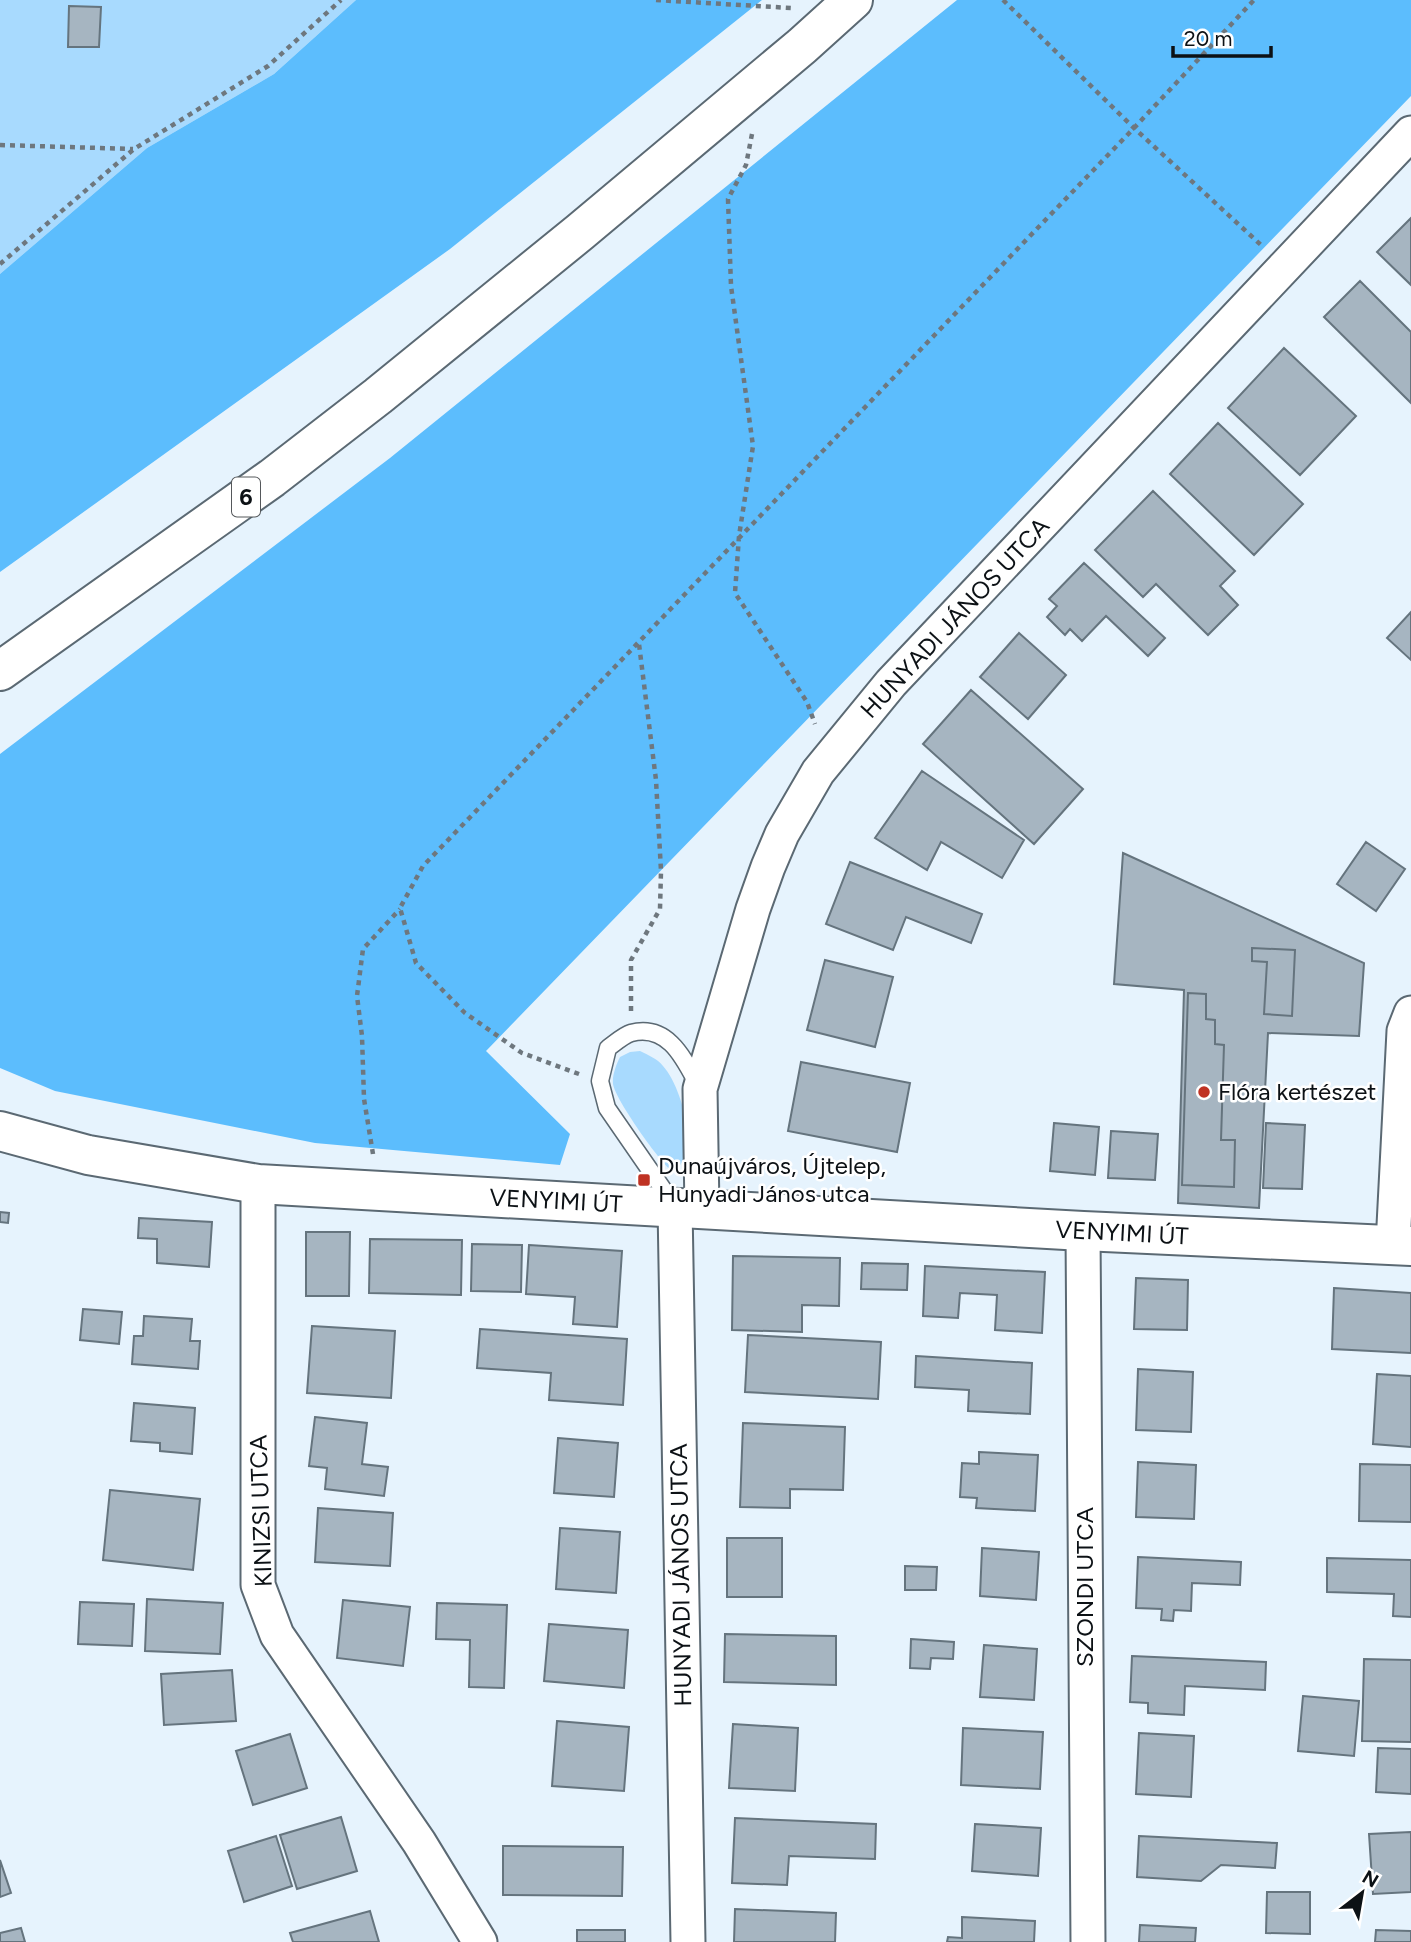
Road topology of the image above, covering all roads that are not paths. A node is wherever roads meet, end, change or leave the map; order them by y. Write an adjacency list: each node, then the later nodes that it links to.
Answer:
1 (847, 6): 3 (street, 6)
2 (1411, 133): 5 (street, HUNYADI JÁNOS UTCA)
3 (0, 671)
4 (1411, 1013): 10 (street)
5 (700, 1089): 8 (street, HUNYADI JÁNOS UTCA); 8 (lane)
6 (0, 1131): 7 (street, VENYIMI ÚT)
7 (258, 1184): 8 (street, VENYIMI ÚT); 11 (street, KINIZSI UTCA)
8 (688, 1208): 9 (street, VENYIMI ÚT); 12 (street, HUNYADI JÁNOS UTCA)
9 (1083, 1231): 10 (street, VENYIMI ÚT); 13 (street, SZONDI UTCA)
10 (1402, 1245)
11 (481, 1942)
12 (688, 1942)
13 (1088, 1942)

